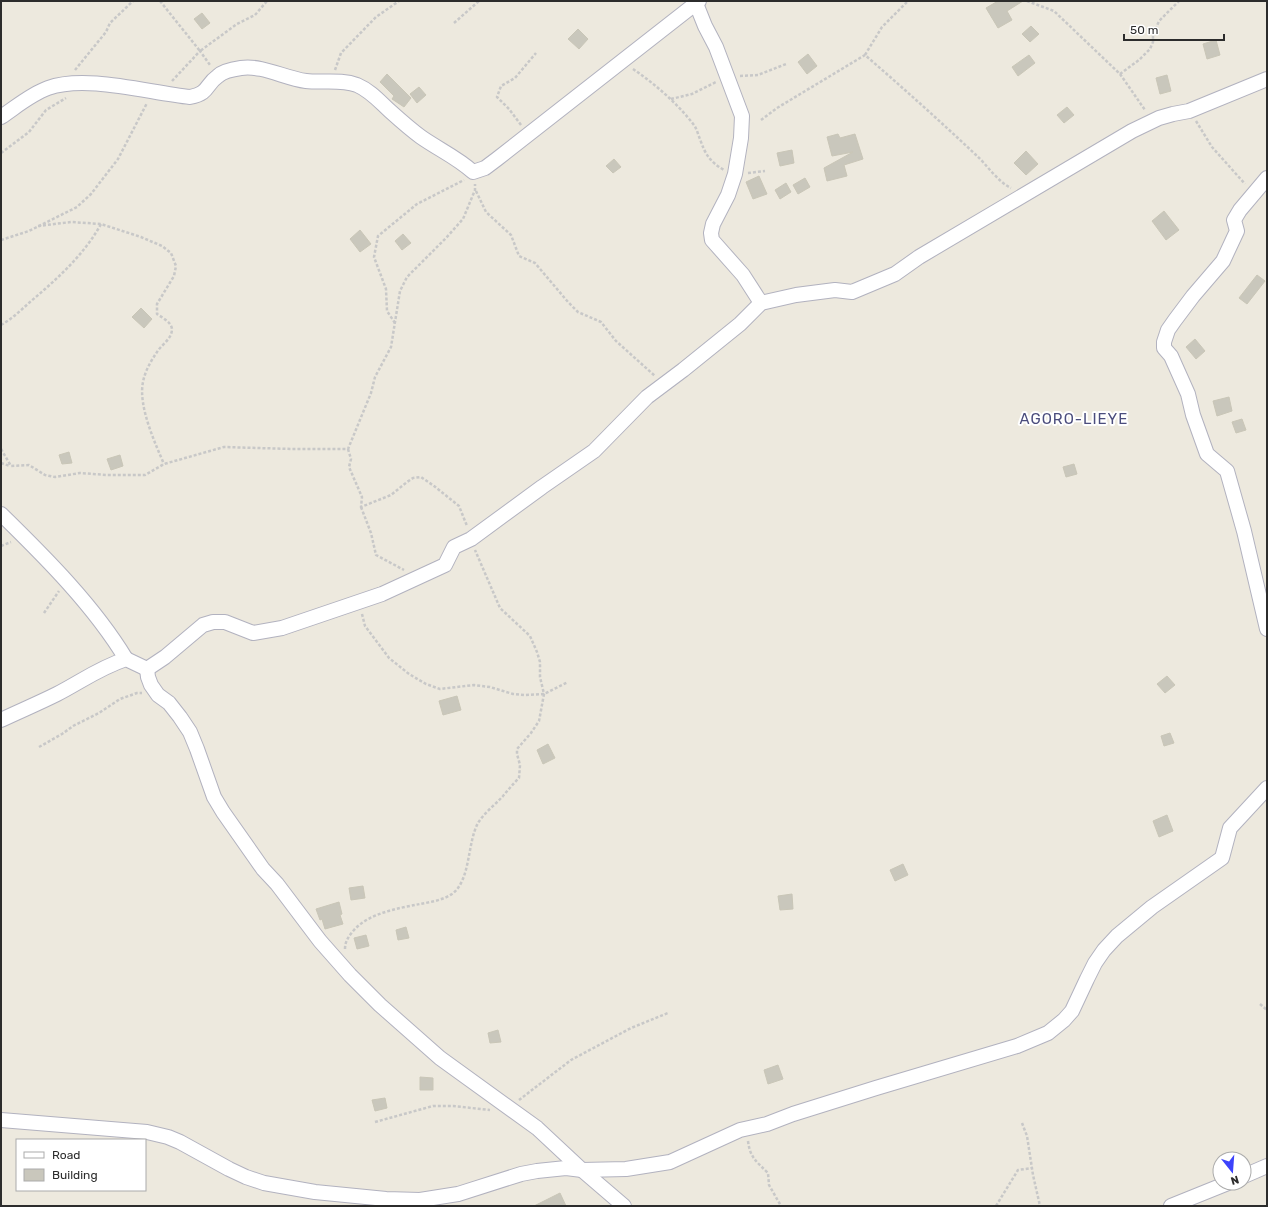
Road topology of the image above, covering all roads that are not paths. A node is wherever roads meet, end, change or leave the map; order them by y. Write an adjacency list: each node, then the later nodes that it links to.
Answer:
1 (697, 2): 3 (street); 5 (street)
2 (1267, 79): 5 (street)
3 (1, 117)
4 (1267, 178): 7 (street)
5 (761, 304): 9 (street)
6 (1, 514): 8 (street)
7 (1267, 629)
8 (126, 659): 9 (street); 10 (street)
9 (147, 669): 14 (street)
10 (1, 720)
11 (1267, 788): 14 (street)
12 (1, 1120): 14 (street)
13 (1267, 1166): 15 (street)
14 (582, 1170): 17 (street)
15 (1252, 1173)
16 (1212, 1189): 18 (street)
17 (624, 1206)
18 (1171, 1206)

